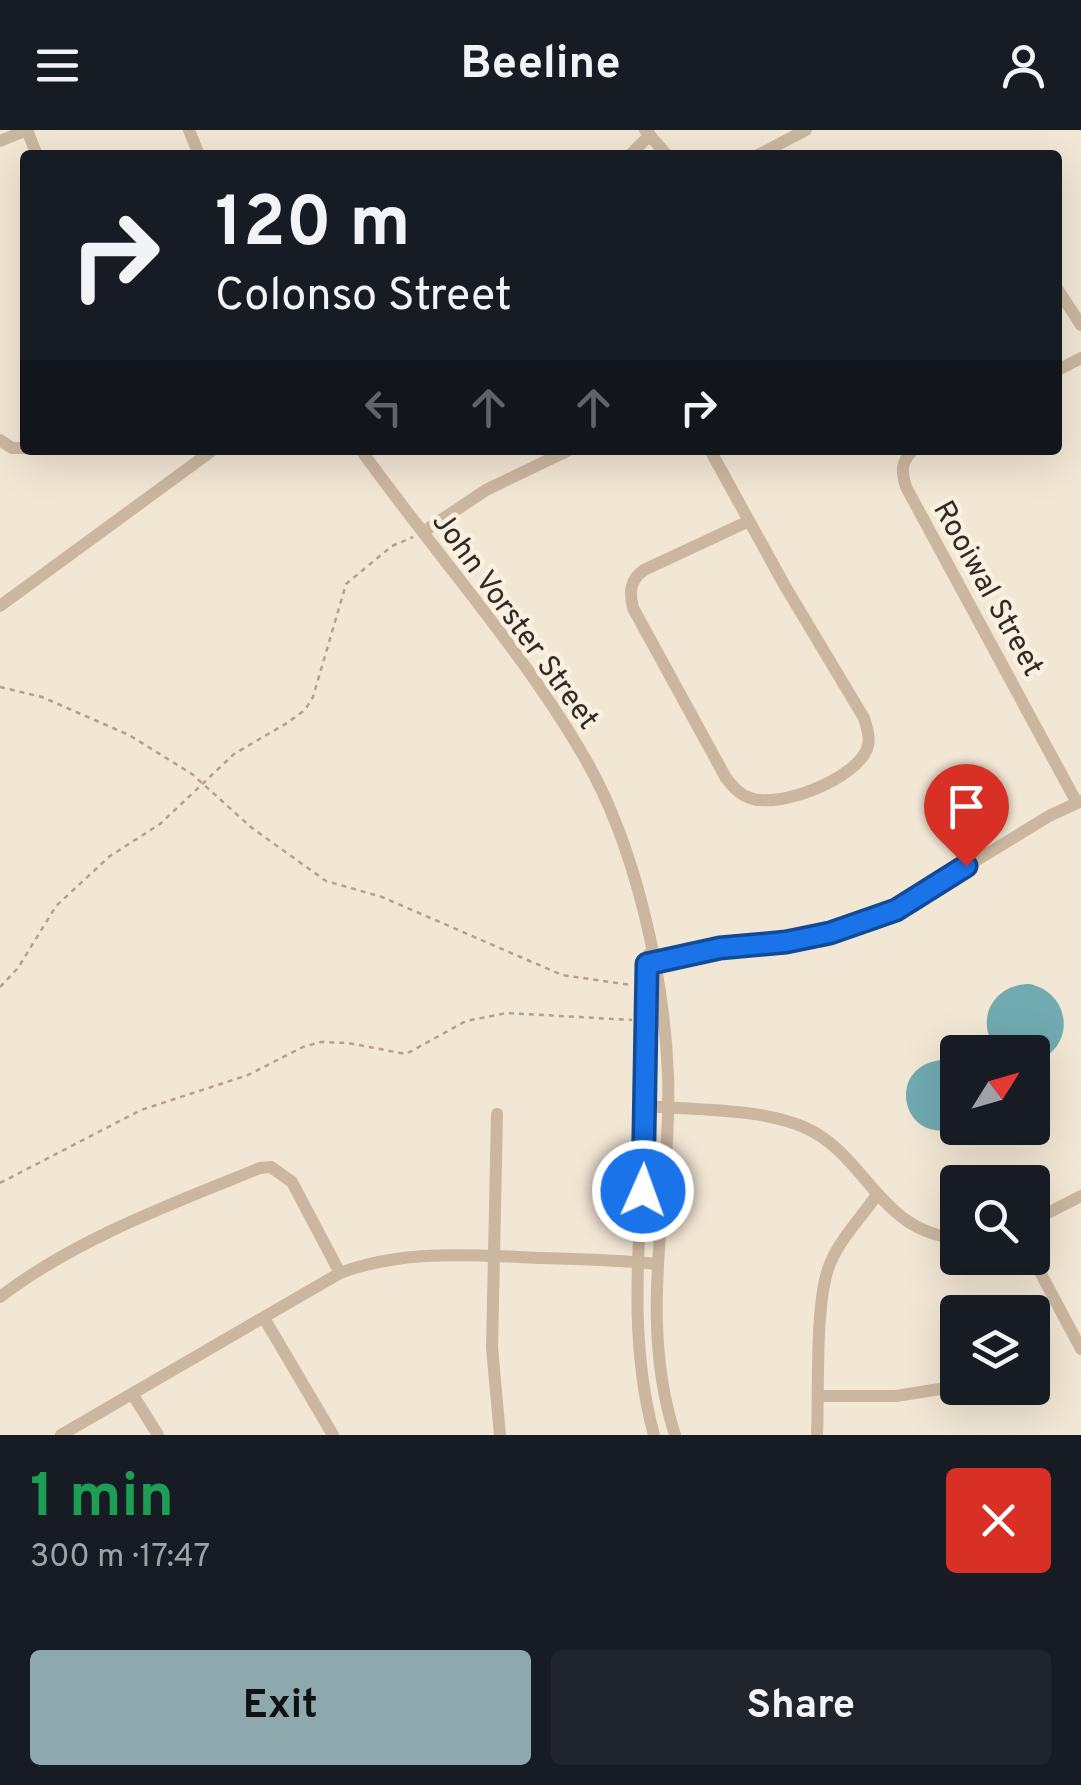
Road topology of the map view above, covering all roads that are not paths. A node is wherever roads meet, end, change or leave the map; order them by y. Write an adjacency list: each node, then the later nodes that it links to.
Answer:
1 (28, 130): 3 (street)
2 (806, 130): 4 (street)
3 (0, 141)
4 (768, 150)
5 (1062, 296): 6 (street)
6 (1081, 326)
7 (206, 455): 14 (street)
8 (364, 455): 13 (street, John Vorster Street)
9 (559, 455): 13 (street)
10 (713, 455): 12 (street)
11 (908, 455): 15 (street, Rooiwal Street)
12 (749, 521): 12 (street)
13 (423, 532): 16 (street, John Vorster Street)
14 (0, 606)
15 (1079, 802): 16 (street)
16 (651, 963): 17 (street, John Vorster Street); 18 (street)
17 (646, 1106): 18 (street); 25 (street, John Vorster Street)
18 (668, 1108): 20 (street); 26 (street)
19 (497, 1114): 24 (street)
20 (876, 1196): 23 (street); 34 (street)
21 (1081, 1196): 22 (street)
22 (1050, 1212)
23 (940, 1236)
24 (496, 1256): 25 (street); 27 (street); 38 (street)
25 (637, 1262): 26 (street); 39 (street, John Vorster Street)
26 (658, 1264): 40 (street)
27 (340, 1273): 29 (street); 30 (street)
28 (1041, 1275): 31 (street)
29 (0, 1297)
30 (264, 1318): 33 (street); 37 (street)
31 (1081, 1350)
32 (940, 1389): 34 (street)
33 (133, 1395): 35 (street); 36 (street)
34 (818, 1396): 41 (street)
35 (61, 1435)
36 (158, 1435)
37 (333, 1435)
38 (500, 1435)
39 (654, 1435)
40 (675, 1435)
41 (818, 1435)

